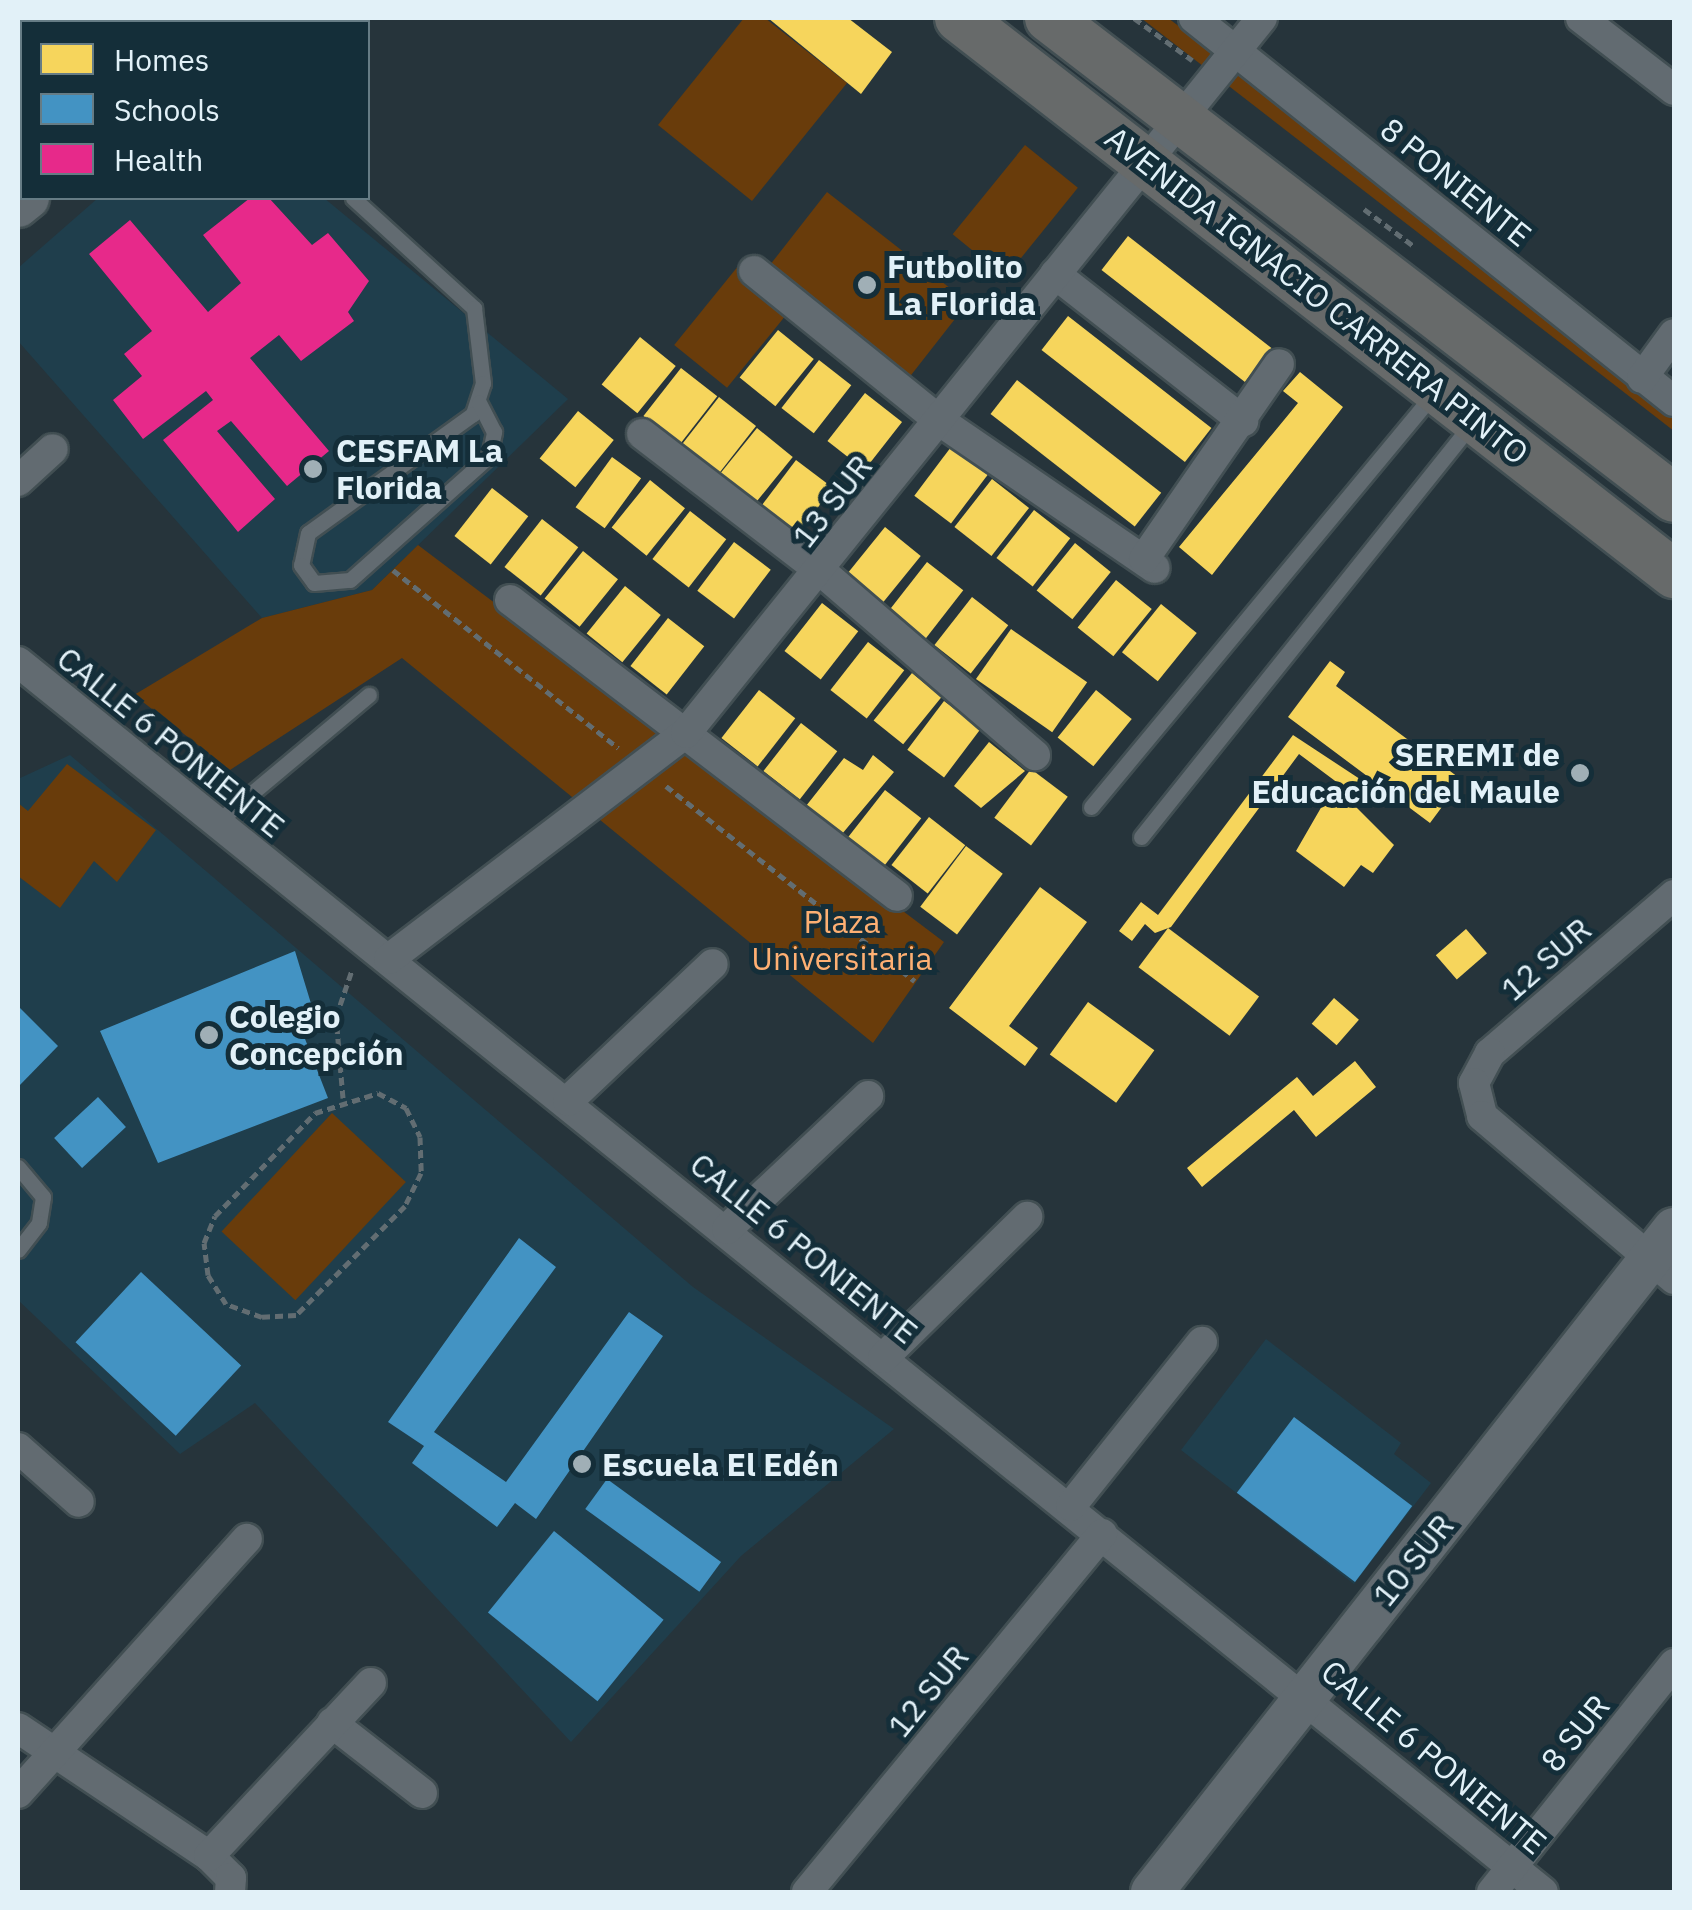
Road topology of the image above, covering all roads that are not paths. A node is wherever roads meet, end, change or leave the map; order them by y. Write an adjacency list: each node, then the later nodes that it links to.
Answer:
1 (958, 18): 9 (main road, AVENIDA IGNACIO CARRERA PINTO)
2 (1049, 18): 8 (main road, AVENIDA IGNACIO CARRERA PINTO)
3 (1194, 18): 6 (street, 8 PONIENTE)
4 (1262, 18): 6 (street, 13 SUR)
5 (1581, 18): 7 (street)
6 (1237, 50): 8 (street, 13 SUR); 15 (street, 8 PONIENTE)
7 (1674, 90)
8 (1185, 114): 9 (street, 13 SUR); 25 (main road, AVENIDA IGNACIO CARRERA PINTO)
9 (1142, 156): 12 (street, 13 SUR); 16 (main road, AVENIDA IGNACIO CARRERA PINTO)
10 (354, 200): 18 (lane)
11 (754, 272): 20 (street)
12 (1055, 274): 20 (street, 13 SUR); 21 (street)
13 (1674, 334): 15 (street)
14 (1279, 364): 21 (street)
15 (1642, 378): 17 (street, 8 PONIENTE)
16 (1438, 390): 19 (main road, AVENIDA IGNACIO CARRERA PINTO); 33 (lane)
17 (1674, 401)
18 (480, 403): 18 (lane)
19 (1476, 419): 27 (main road, AVENIDA IGNACIO CARRERA PINTO); 35 (lane)
20 (940, 420): 21 (street); 26 (street, 13 SUR)
21 (1243, 421)
22 (642, 434): 26 (street)
23 (54, 449): 24 (street)
24 (18, 481)
25 (1674, 498)
26 (822, 572): 31 (street, 13 SUR); 32 (street)
27 (1674, 574)
28 (510, 600): 31 (street)
29 (18, 662): 34 (street, CALLE 6 PONIENTE)
30 (369, 695): 34 (lane)
31 (686, 733): 37 (street); 38 (street, 13 SUR)
32 (1035, 756)
33 (1091, 806)
34 (215, 824): 38 (street, CALLE 6 PONIENTE)
35 (1141, 837)
36 (1674, 895): 46 (street, 12 SUR)
37 (897, 896)
38 (378, 950): 41 (street, CALLE 6 PONIENTE)
39 (713, 964): 41 (street)
40 (868, 1096): 44 (street)
41 (568, 1101): 44 (street, CALLE 6 PONIENTE)
42 (18, 1167): 45 (lane)
43 (1027, 1217): 48 (street)
44 (726, 1229): 48 (street, CALLE 6 PONIENTE)
45 (18, 1250)
46 (1666, 1257): 56 (street, 10 SUR)
47 (1202, 1342): 51 (street)
48 (884, 1358): 51 (street, CALLE 6 PONIENTE)
49 (18, 1448): 50 (street)
50 (78, 1502)
51 (1071, 1506): 52 (street, CALLE 6 PONIENTE)
52 (1102, 1534): 56 (street, CALLE 6 PONIENTE); 65 (street, 12 SUR)
53 (247, 1539): 59 (street)
54 (1674, 1664): 63 (street, 8 SUR)
55 (371, 1683): 57 (street)
56 (1305, 1695): 63 (street, CALLE 6 PONIENTE); 66 (street, 10 SUR)
57 (332, 1723): 60 (street); 62 (street)
58 (18, 1728): 59 (street)
59 (52, 1756): 61 (street); 62 (street)
60 (422, 1792)
61 (18, 1793)
62 (209, 1856): 64 (street)
63 (1513, 1867): 67 (street, 8 SUR); 68 (street, CALLE 6 PONIENTE)
64 (231, 1890)
65 (807, 1892)
66 (1152, 1892)
67 (1492, 1892)
68 (1542, 1892)

